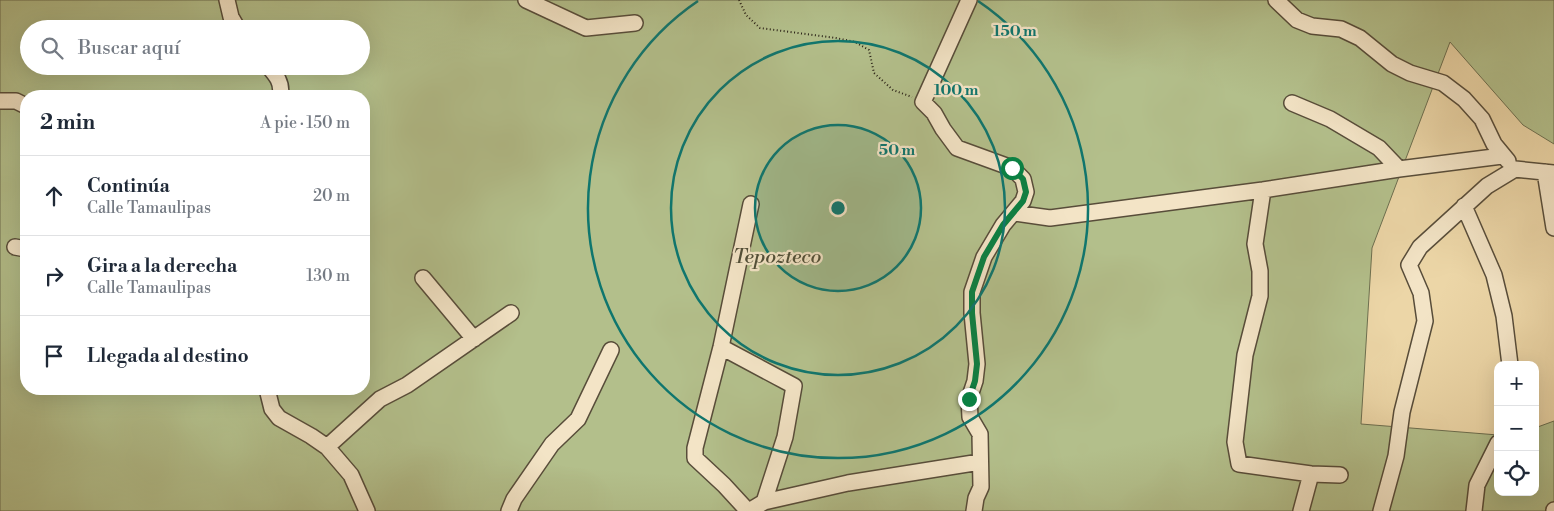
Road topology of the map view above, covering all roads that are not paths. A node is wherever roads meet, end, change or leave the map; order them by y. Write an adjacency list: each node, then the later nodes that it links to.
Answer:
1 (227, 0): 5 (street)
2 (526, 0): 6 (street)
3 (969, 0): 19 (street)
4 (1276, 0): 12 (street)
5 (233, 20)
6 (635, 23)
7 (276, 75): 8 (street)
8 (281, 90)
9 (0, 101): 10 (street)
10 (20, 103)
11 (1292, 103): 13 (street)
12 (1502, 156): 13 (street); 14 (street)
13 (1399, 169): 16 (street)
14 (1516, 169): 15 (street); 18 (street)
15 (1550, 172): 20 (street)
16 (1263, 190): 19 (street); 31 (street)
17 (751, 204): 24 (street)
18 (1464, 206): 26 (street); 39 (street)
19 (1014, 213): 30 (street)
20 (1554, 228)
21 (423, 278): 23 (street)
22 (511, 313): 23 (street)
23 (474, 339): 28 (street)
24 (721, 347): 33 (street); 36 (street)
25 (611, 350): 35 (street)
26 (1510, 361)
27 (268, 395): 28 (street)
28 (328, 447): 34 (street)
29 (1494, 451): 40 (street)
30 (980, 462): 33 (street); 37 (street)
31 (1311, 474): 32 (street); 38 (street)
32 (1340, 475)
33 (764, 502): 36 (street)
34 (367, 511)
35 (509, 511)
36 (748, 511)
37 (974, 511)
38 (1300, 511)
39 (1381, 511)
40 (1474, 511)

